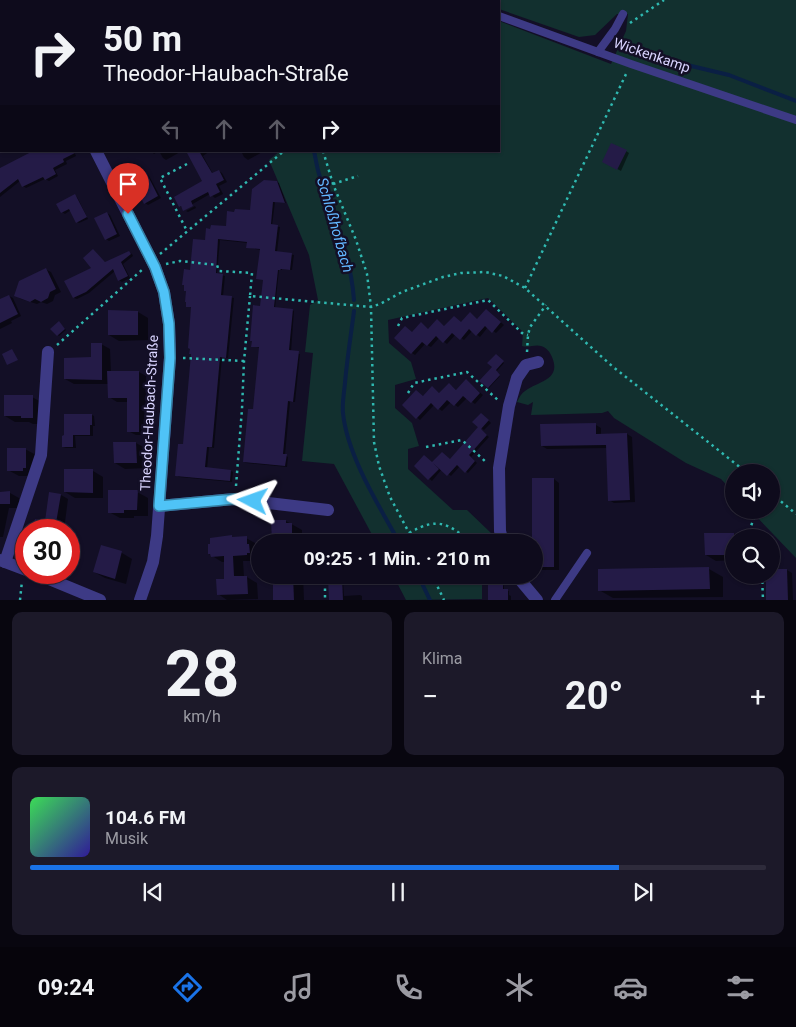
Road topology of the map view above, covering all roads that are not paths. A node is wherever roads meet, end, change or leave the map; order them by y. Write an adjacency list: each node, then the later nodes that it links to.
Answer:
1 (623, 14): 3 (lane)
2 (500, 16): 3 (lane, Wickenkamp)
3 (598, 52): 4 (lane, Wickenkamp)
4 (796, 120)
5 (97, 152): 8 (street, Theodor-Haubach-Straße)
6 (48, 352): 12 (street)
7 (532, 364): 10 (street)
8 (159, 506): 9 (street); 17 (street, Theodor-Haubach-Straße)
9 (328, 510)
10 (501, 534)
11 (587, 553): 19 (lane)
12 (3, 561): 13 (street)
13 (15, 566)
14 (61, 584): 16 (street)
15 (524, 584): 18 (street)
16 (100, 600)
17 (140, 600)
18 (537, 600)
19 (555, 600)

